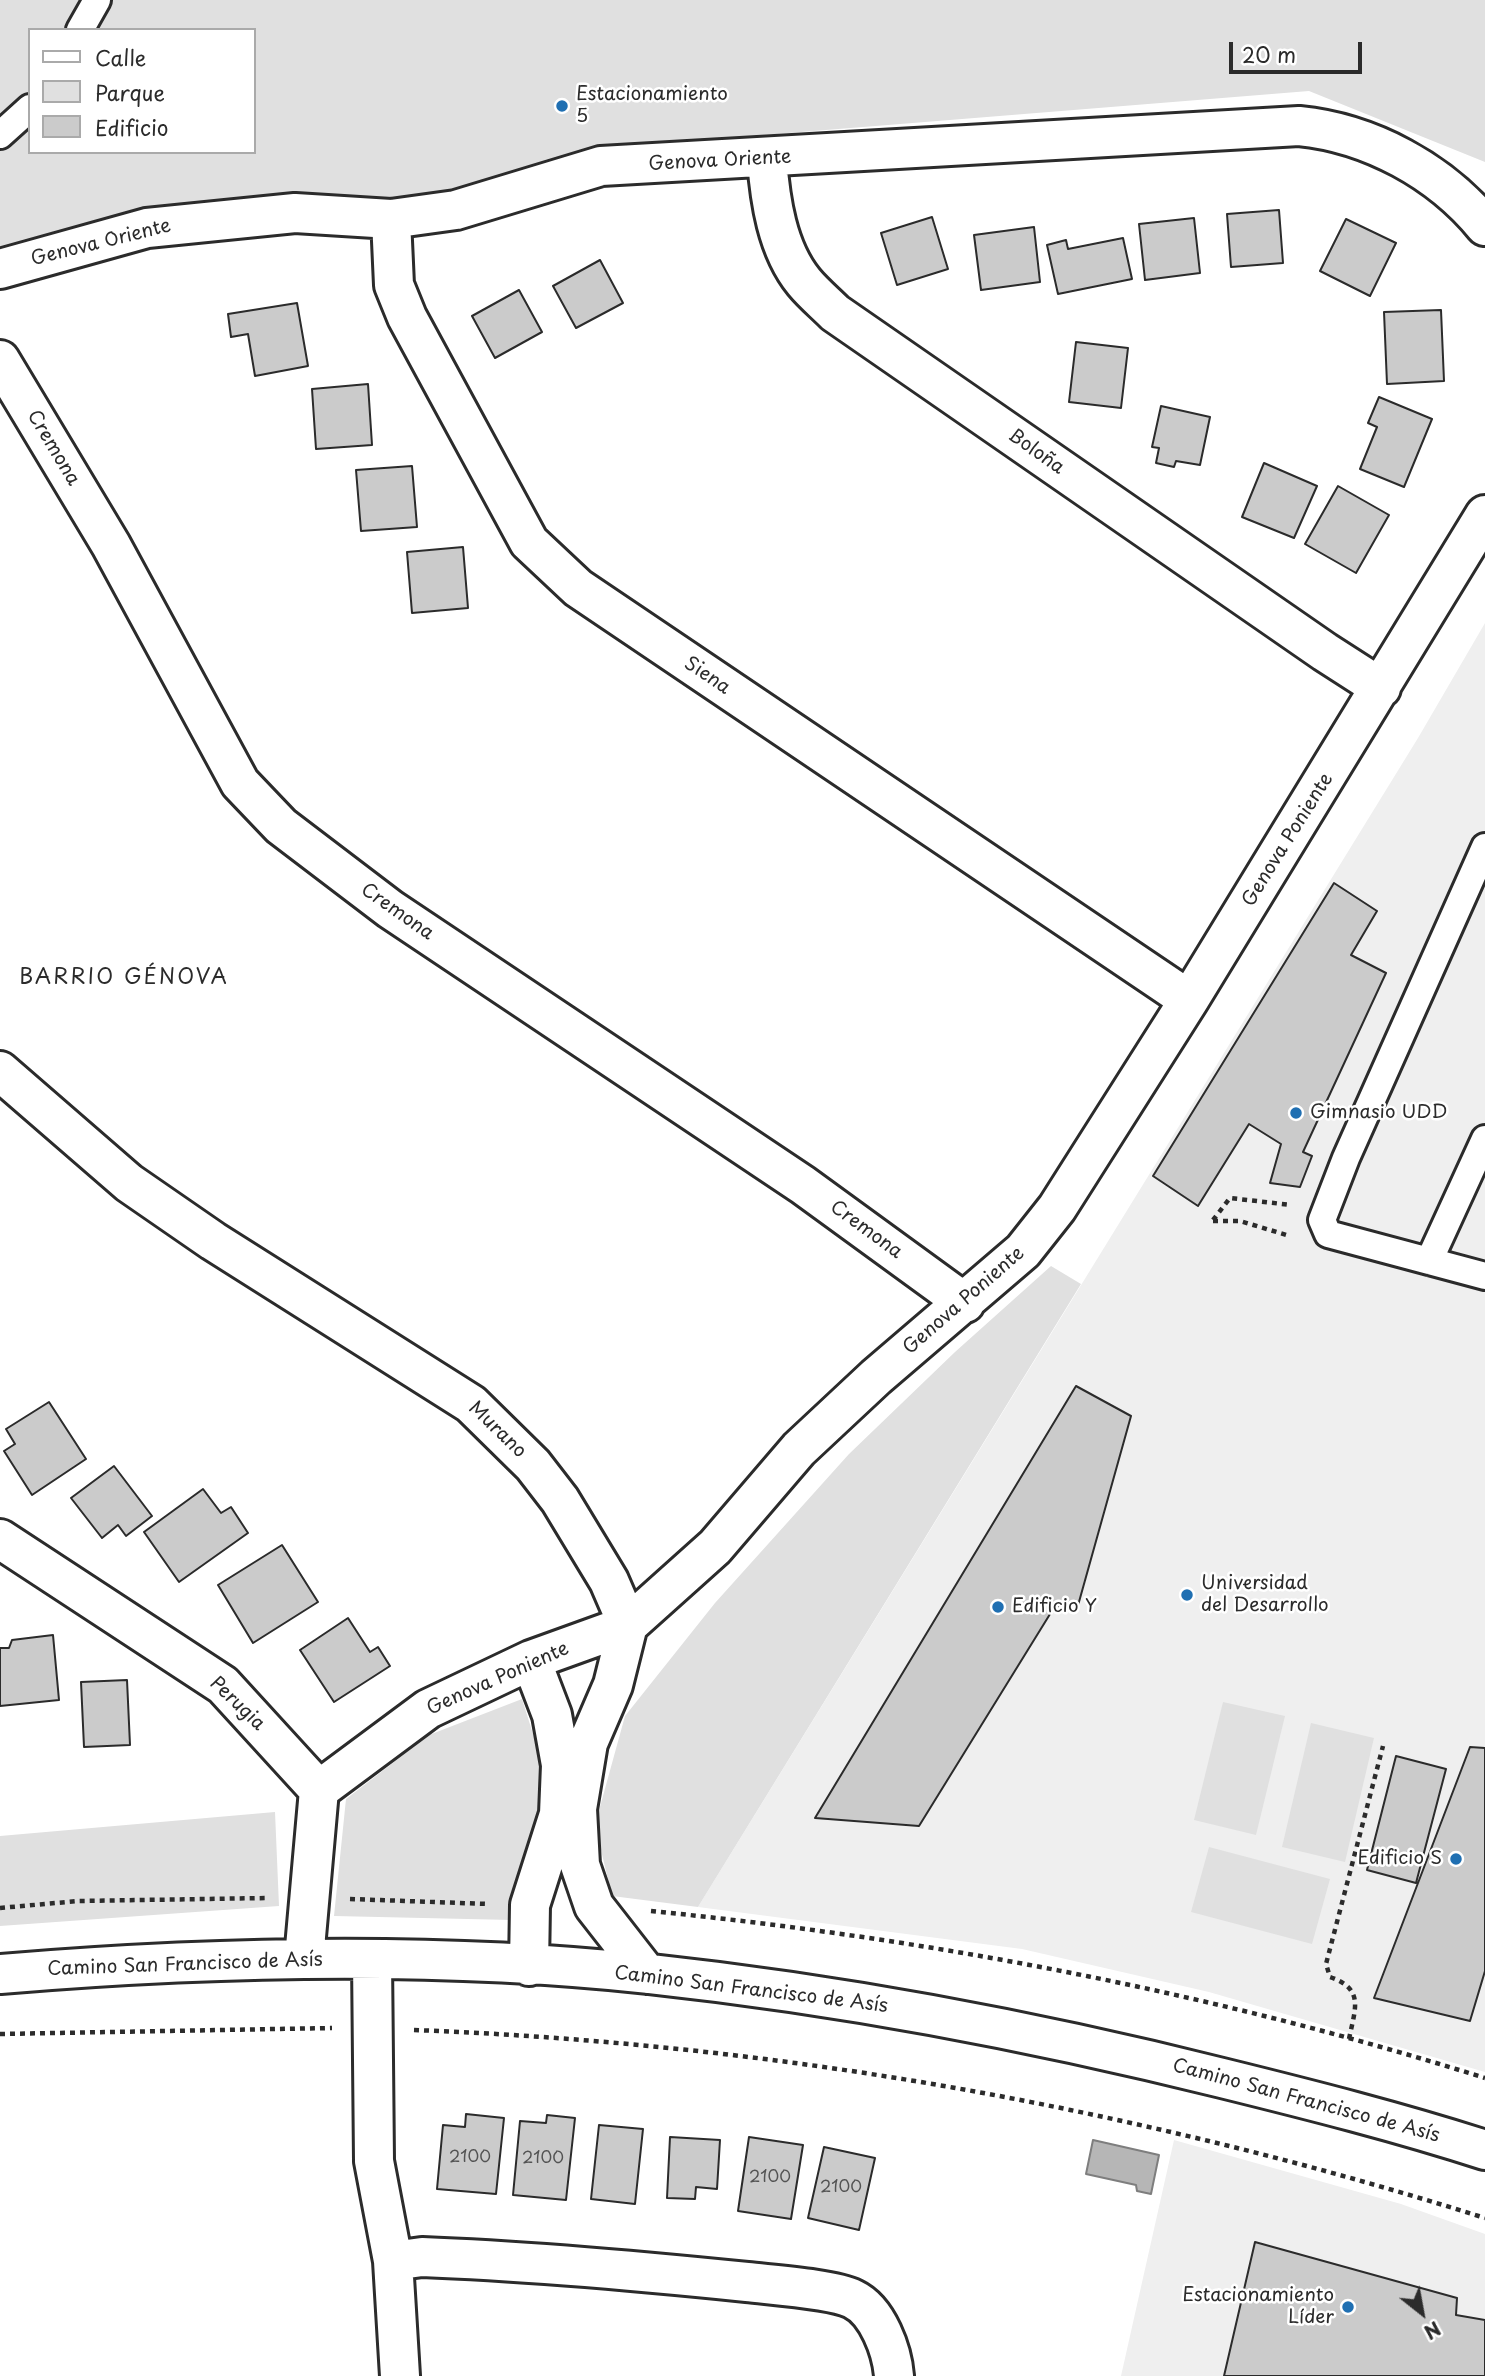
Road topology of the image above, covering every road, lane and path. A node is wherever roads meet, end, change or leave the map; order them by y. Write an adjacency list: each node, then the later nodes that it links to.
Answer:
1 (97, 0): 2 (lane)
2 (81, 28)
3 (28, 110): 4 (lane)
4 (0, 135)
5 (767, 159): 6 (street, Genova Oriente); 7 (street, Genova Oriente); 11 (street, Boloña)
6 (391, 219): 8 (street, Genova Oriente); 13 (street, Siena)
7 (1485, 226)
8 (0, 269)
9 (0, 360): 20 (street, Cremona)
10 (1485, 515): 11 (street, Genova Poniente)
11 (1381, 688): 13 (street, Genova Poniente)
12 (1485, 846): 16 (lane)
13 (1189, 1000): 20 (street, Genova Poniente)
14 (0, 1071): 22 (street, Murano)
15 (1485, 1139): 18 (lane)
16 (1324, 1209): 17 (path); 18 (lane)
17 (1213, 1221)
18 (1429, 1261): 19 (lane)
19 (1485, 1276)
20 (965, 1303): 22 (street, Genova Poniente)
21 (0, 1539): 25 (street, Perugia)
22 (628, 1625): 23 (street, Genova Poniente); 30 (street)
23 (531, 1660): 25 (street, Genova Poniente); 28 (street)
24 (1383, 1746): 33 (path)
25 (319, 1790): 26 (street)
26 (304, 1959): 27 (street, Camino San Francisco de Asís); 29 (street, Camino San Francisco de Asís)
27 (372, 1959): 28 (street, Camino San Francisco de Asís); 31 (street)
28 (528, 1966): 30 (street, Camino San Francisco de Asís)
29 (0, 1974)
30 (648, 1974): 34 (street, Camino San Francisco de Asís)
31 (371, 2029): 32 (path); 35 (path); 36 (street)
32 (0, 2034)
33 (1349, 2039)
34 (1485, 2150)
35 (1485, 2218)
36 (393, 2261): 37 (street); 38 (street)
37 (400, 2376)
38 (894, 2376)

